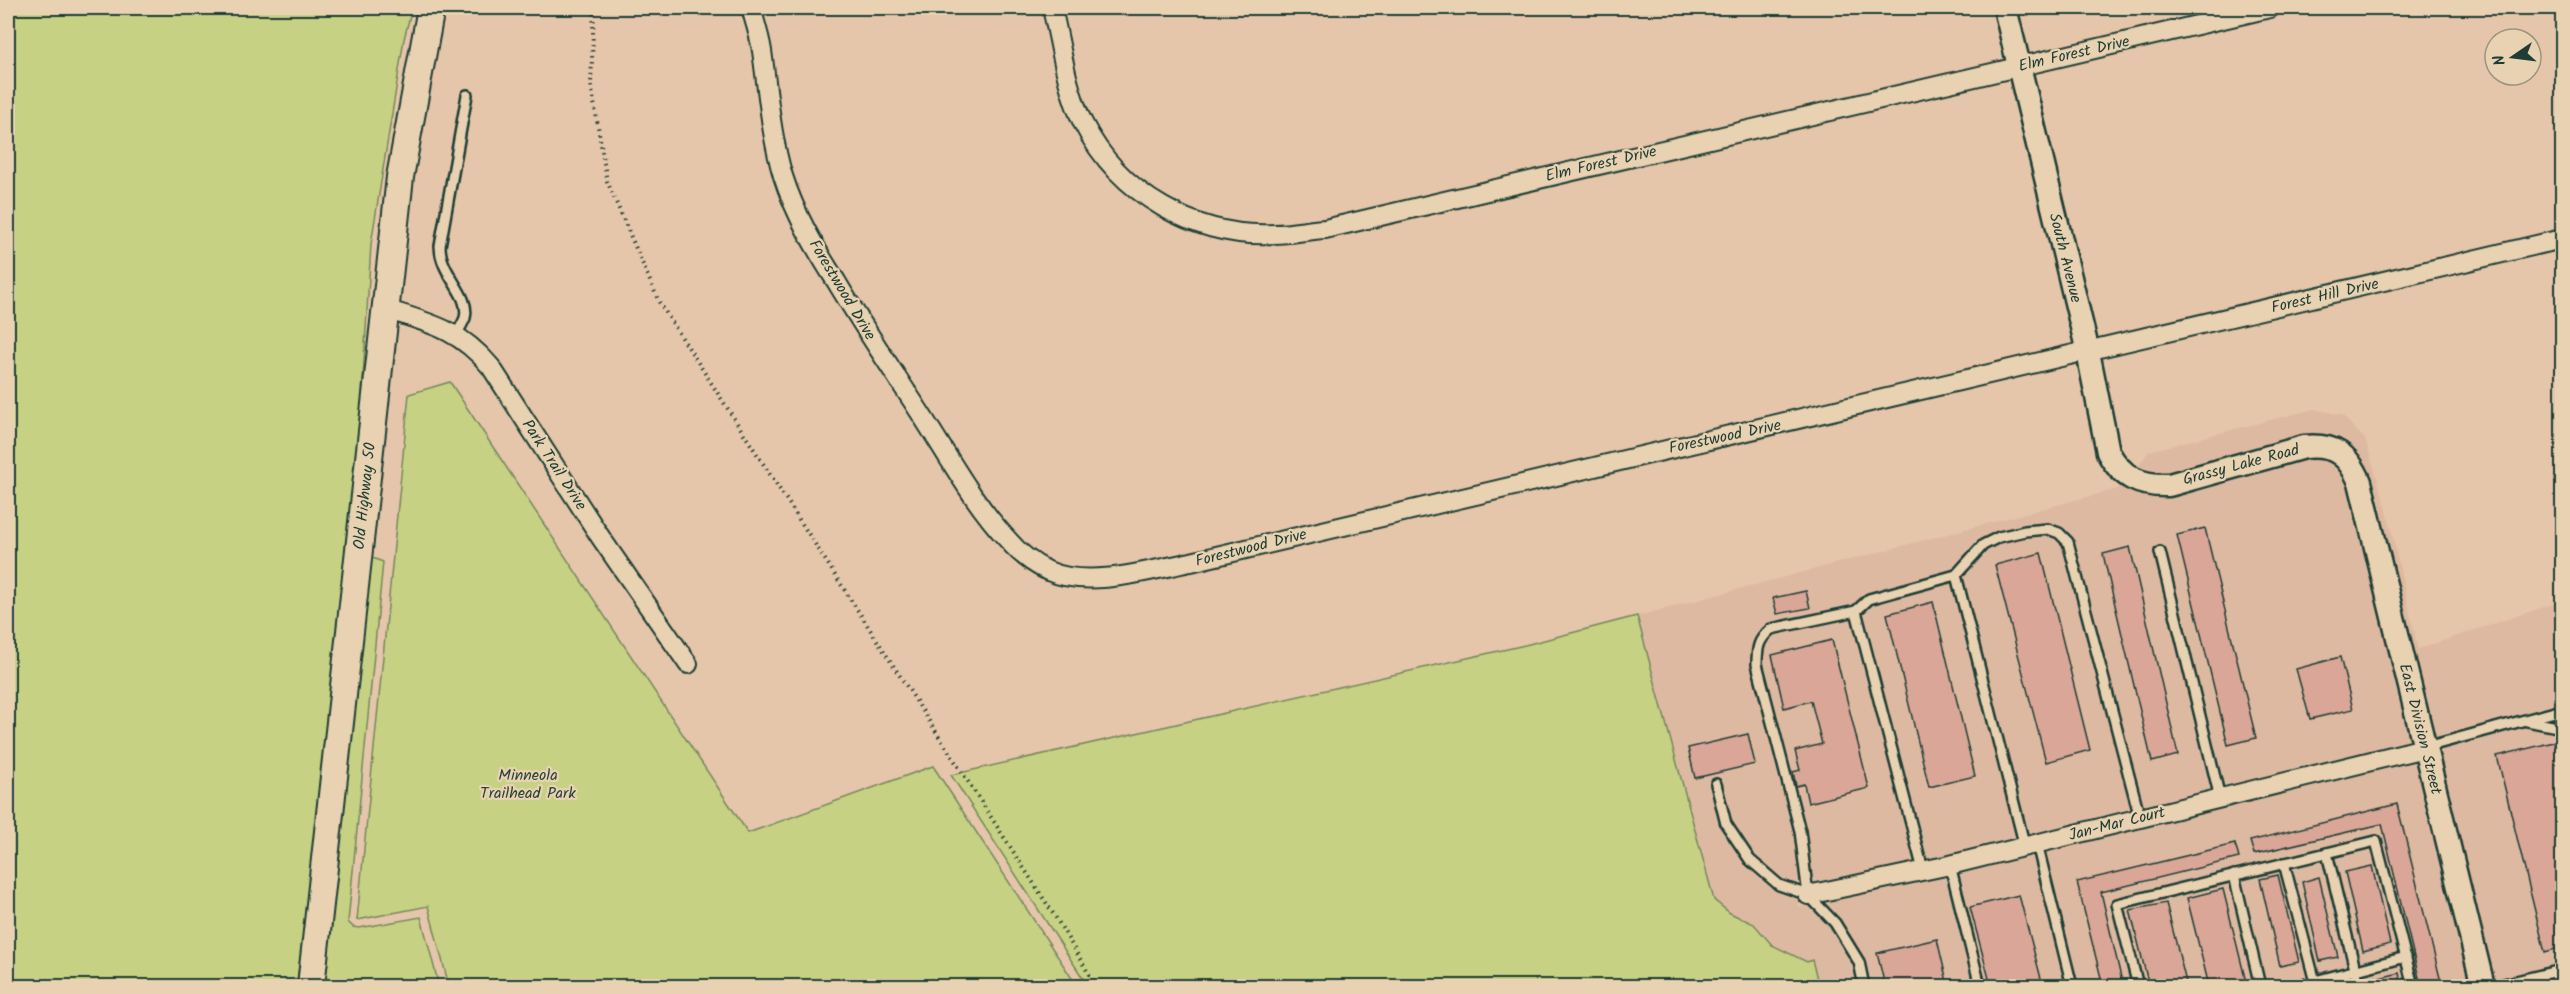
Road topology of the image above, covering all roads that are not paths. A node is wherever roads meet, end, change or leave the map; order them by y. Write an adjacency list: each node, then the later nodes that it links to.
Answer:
1 (430, 8): 9 (main road, Old Highway 50)
2 (751, 8): 11 (street, Forestwood Drive)
3 (1052, 8): 6 (street, Elm Forest Drive)
4 (2005, 8): 6 (street, South Avenue)
5 (2270, 8): 6 (street, Elm Forest Drive)
6 (2019, 66): 11 (street, South Avenue)
7 (466, 95): 10 (lane)
8 (2562, 239): 11 (street, Forest Hill Drive)
9 (385, 309): 10 (street, Park Trail Drive); 36 (main road, Old Highway 50)
10 (456, 335): 17 (street, Park Trail Drive)
11 (2088, 352): 13 (street, South Avenue)
12 (2356, 472): 13 (street, Grassy Lake Road); 21 (street, East Division Street)
13 (2152, 485)
14 (2160, 552): 23 (lane)
15 (1956, 575): 16 (lane); 24 (lane); 25 (lane)
16 (1856, 611): 29 (lane); 31 (lane)
17 (688, 664)
18 (2562, 710): 19 (lane)
19 (2524, 721): 20 (lane); 21 (lane)
20 (2562, 728)
21 (2424, 748): 23 (street, Jan-Mar Court); 44 (street, East Division Street)
22 (1716, 784): 31 (lane)
23 (2220, 798): 24 (street, Jan-Mar Court)
24 (2140, 818): 25 (street, Jan-Mar Court)
25 (2031, 845): 28 (street, Jan-Mar Court); 39 (lane)
26 (2327, 853): 27 (lane); 32 (lane); 33 (lane)
27 (2284, 863): 30 (lane); 35 (lane)
28 (1950, 865): 29 (street, Jan-Mar Court); 38 (lane)
29 (1923, 870): 31 (street, Jan-Mar Court)
30 (2234, 875): 40 (lane); 41 (lane)
31 (1808, 895): 37 (lane)
32 (2406, 957): 33 (lane); 43 (lane)
33 (2355, 970): 35 (lane); 42 (lane)
34 (2562, 970): 45 (lane)
35 (2315, 984)
36 (312, 987)
37 (1864, 987)
38 (1980, 987)
39 (2072, 987)
40 (2138, 987)
41 (2260, 987)
42 (2359, 987)
43 (2413, 987)
44 (2483, 987)
45 (2495, 987)

